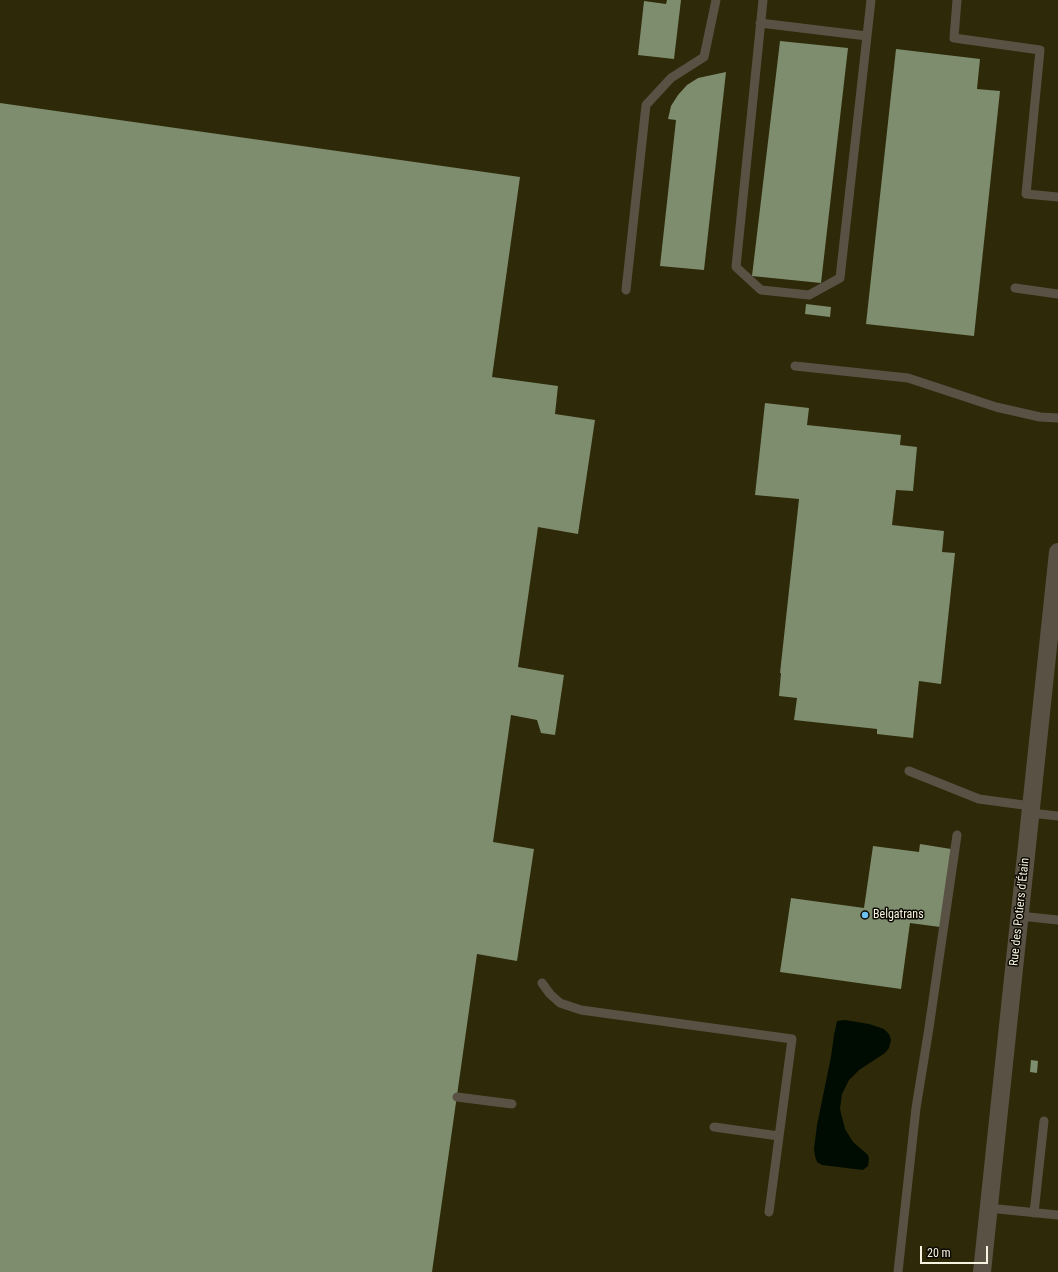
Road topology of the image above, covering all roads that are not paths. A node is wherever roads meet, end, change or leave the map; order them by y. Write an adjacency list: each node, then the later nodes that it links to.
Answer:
1 (716, 0): 9 (lane)
2 (763, 0): 5 (lane)
3 (870, 0): 6 (lane)
4 (957, 0): 7 (lane)
5 (760, 23): 6 (lane); 6 (lane)
6 (866, 36)
7 (1058, 198)
8 (1015, 288): 10 (lane)
9 (626, 290)
10 (1058, 294)
11 (795, 366): 12 (lane)
12 (1058, 418)
13 (1058, 552): 15 (street, Rue des Potiers d'Étain)
14 (909, 771): 15 (lane)
15 (1031, 809): 16 (lane); 18 (street, Rue des Potiers d'Étain)
16 (1058, 816)
17 (957, 835): 30 (lane)
18 (1020, 916): 19 (lane); 26 (street, Rue des Potiers d'Étain)
19 (1058, 920)
20 (542, 983): 25 (lane)
21 (457, 1097): 22 (lane)
22 (512, 1104)
23 (1044, 1121): 28 (lane)
24 (714, 1127): 25 (lane)
25 (779, 1136): 27 (lane)
26 (988, 1208): 28 (lane); 31 (street, Rue des Potiers d'Étain)
27 (769, 1212)
28 (1034, 1213): 29 (lane)
29 (1058, 1215)
30 (898, 1272)
31 (982, 1272)

